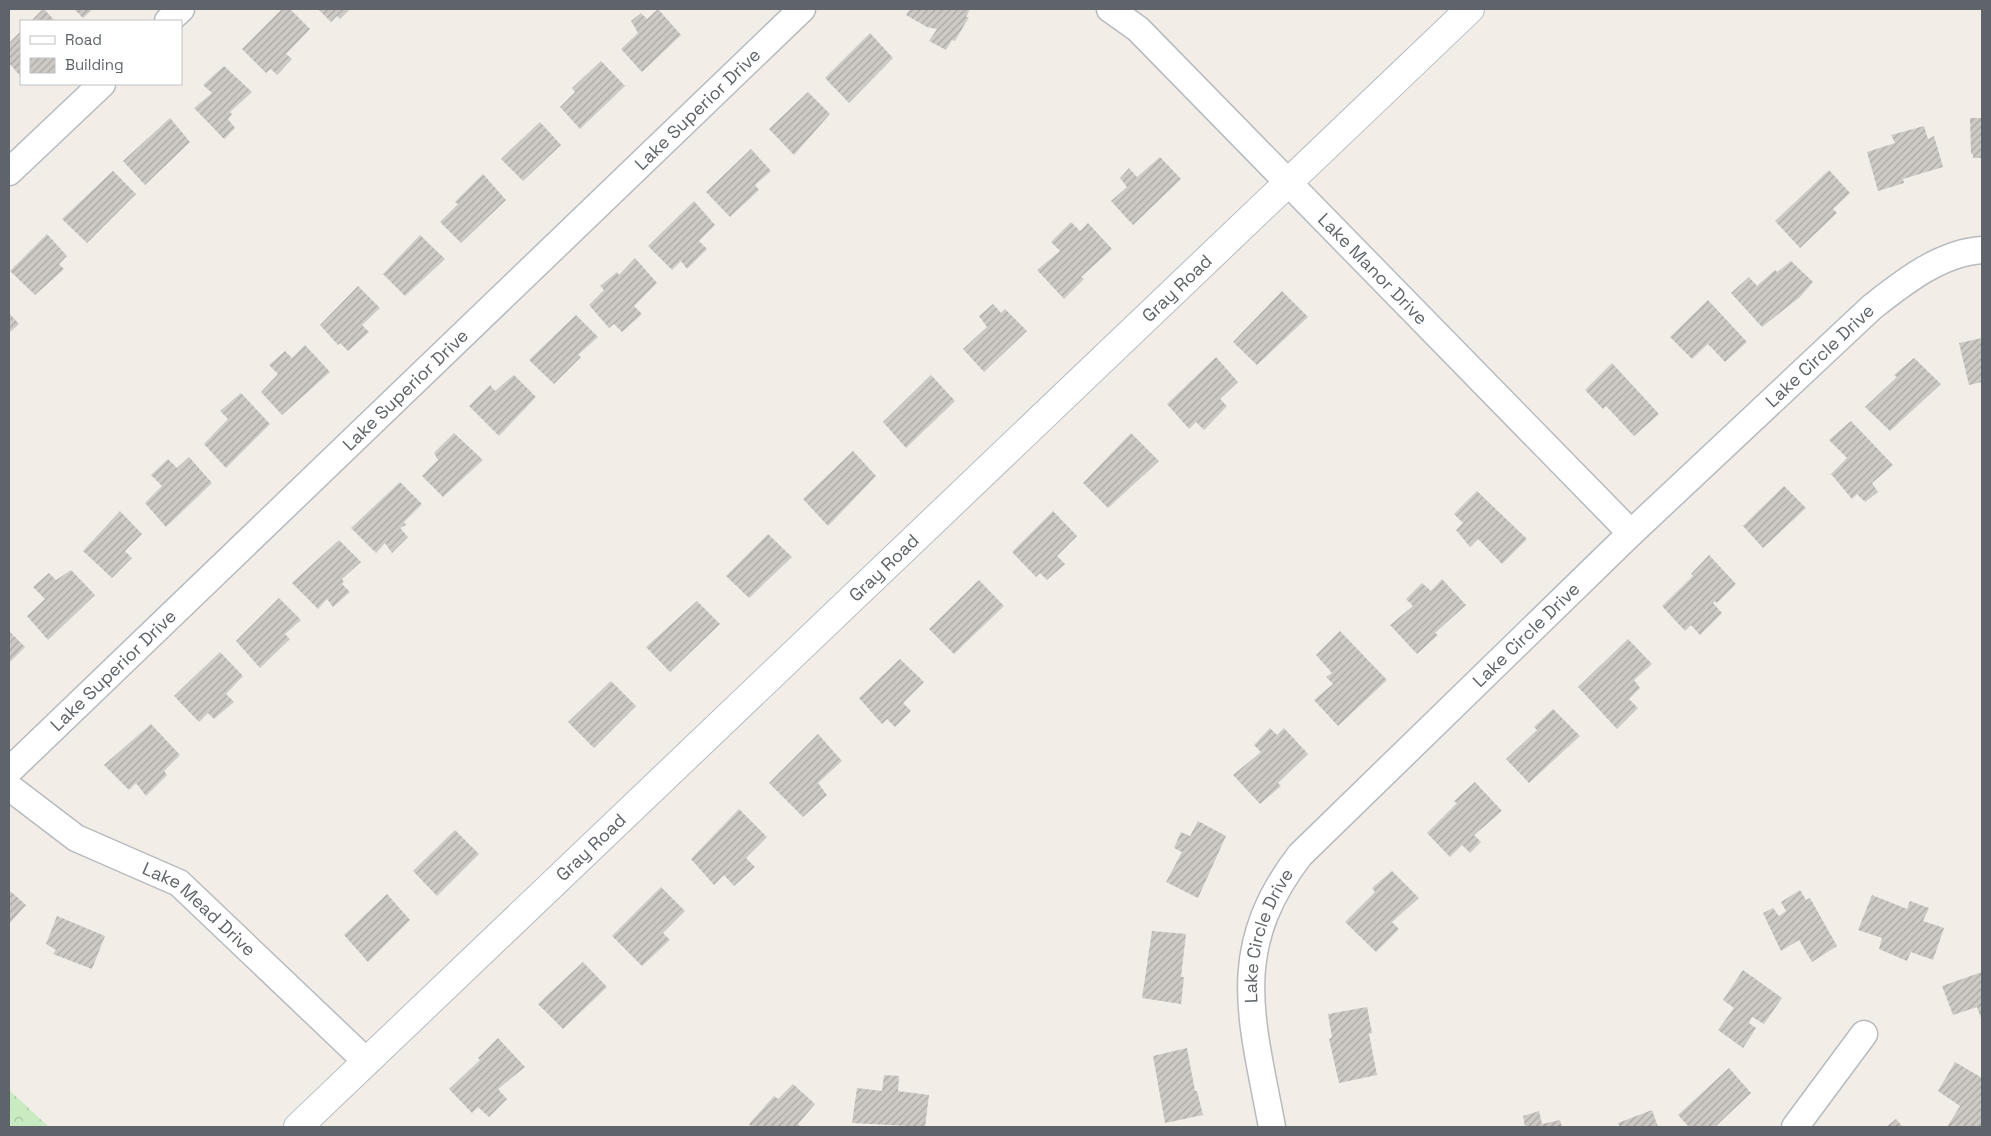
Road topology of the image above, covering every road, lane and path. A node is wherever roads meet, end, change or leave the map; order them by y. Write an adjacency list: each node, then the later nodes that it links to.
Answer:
1 (181, 9): 5 (street)
2 (802, 9): 11 (street, Lake Superior Drive)
3 (1110, 9): 8 (street, Lake Manor Drive)
4 (1470, 9): 8 (street, Gray Road)
5 (169, 20)
6 (101, 85): 7 (street)
7 (9, 172)
8 (1287, 182): 10 (street, Lake Manor Drive); 14 (street, Gray Road)
9 (1982, 250): 10 (street, Lake Circle Drive)
10 (1631, 533): 16 (street, Lake Circle Drive)
11 (9, 771)
12 (9, 787): 14 (street, Lake Mead Drive)
13 (1864, 1034): 17 (street)
14 (367, 1062): 15 (street, Gray Road)
15 (298, 1127)
16 (1272, 1127)
17 (1795, 1127)

